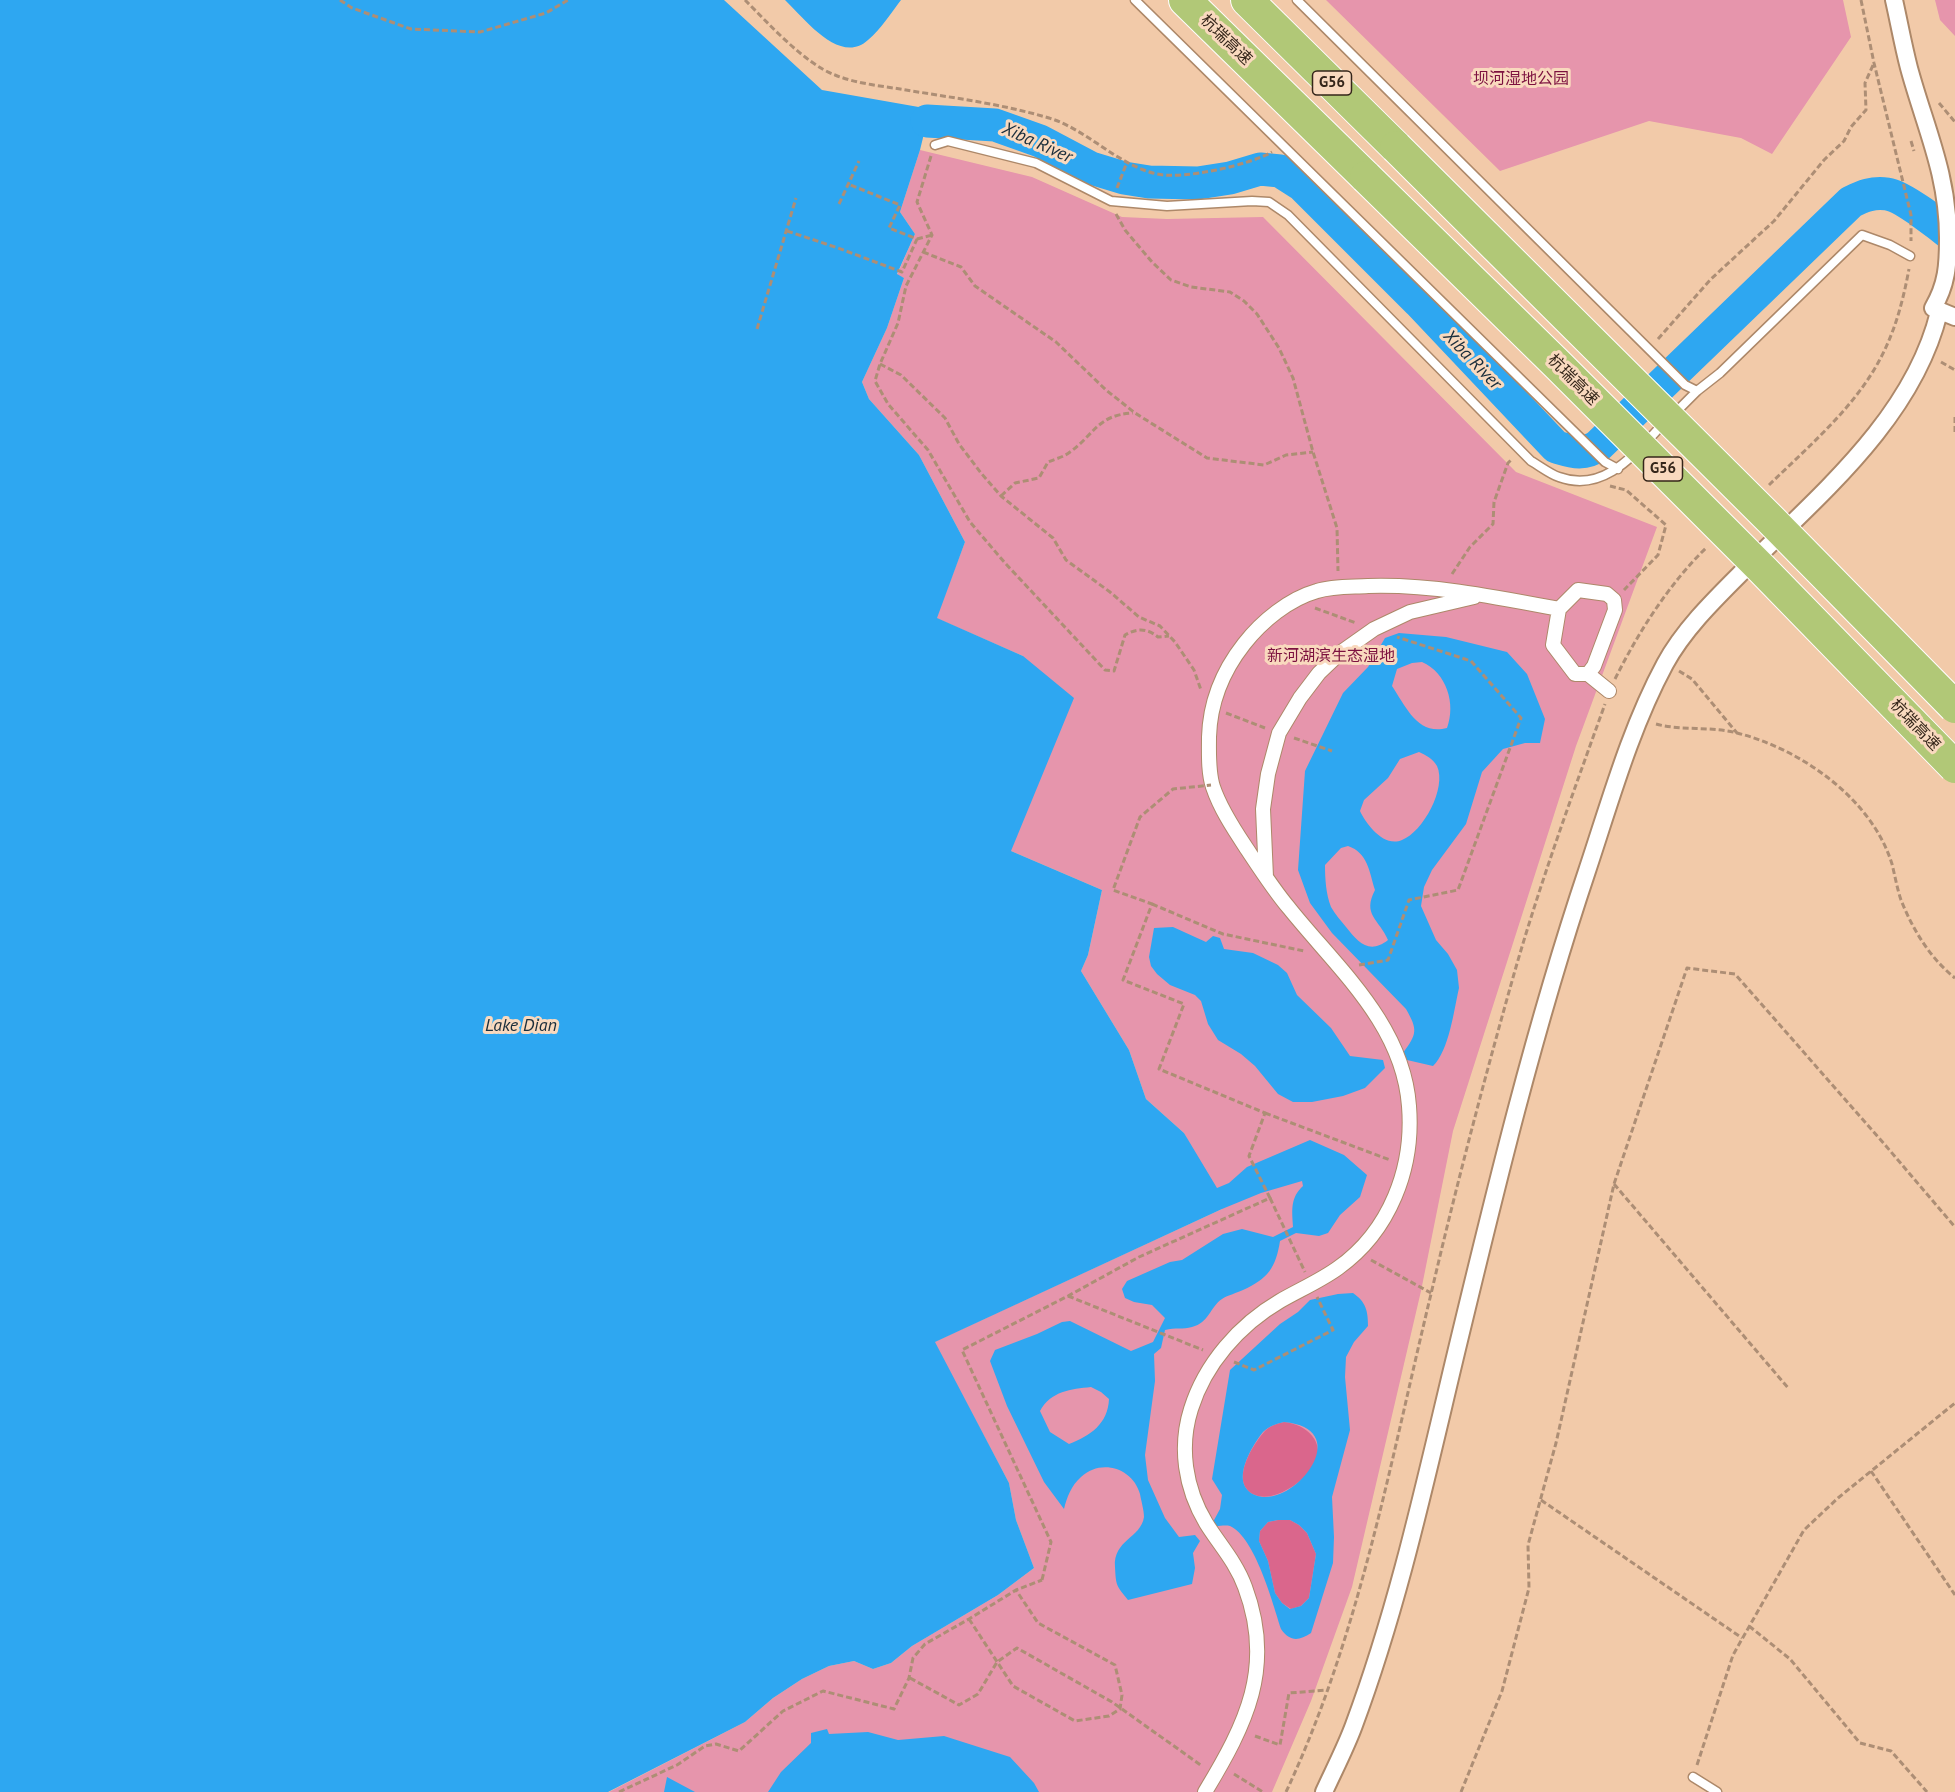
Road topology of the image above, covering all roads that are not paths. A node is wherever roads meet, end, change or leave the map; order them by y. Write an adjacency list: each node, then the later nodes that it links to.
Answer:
1 (1135, 0): 11 (lane)
2 (1185, 0): 17 (highway, 杭瑞高速 / G56, bridge)
3 (1247, 0): 16 (highway, G56, bridge)
4 (1297, 0): 10 (lane)
5 (1894, 0): 8 (street)
6 (935, 145): 11 (lane)
7 (1910, 256): 10 (lane)
8 (1933, 308): 9 (street); 21 (street)
9 (1955, 317)
10 (1697, 391): 11 (lane)
11 (1618, 469)
12 (1482, 595): 13 (street); 18 (street); 18 (street)
13 (1559, 609): 14 (street); 14 (street)
14 (1588, 675): 15 (street)
15 (1609, 691)
16 (1955, 707)
17 (1955, 767)
18 (1266, 877): 20 (street)
19 (1693, 1778): 22 (lane)
20 (1204, 1792)
21 (1324, 1792)
22 (1717, 1792)

